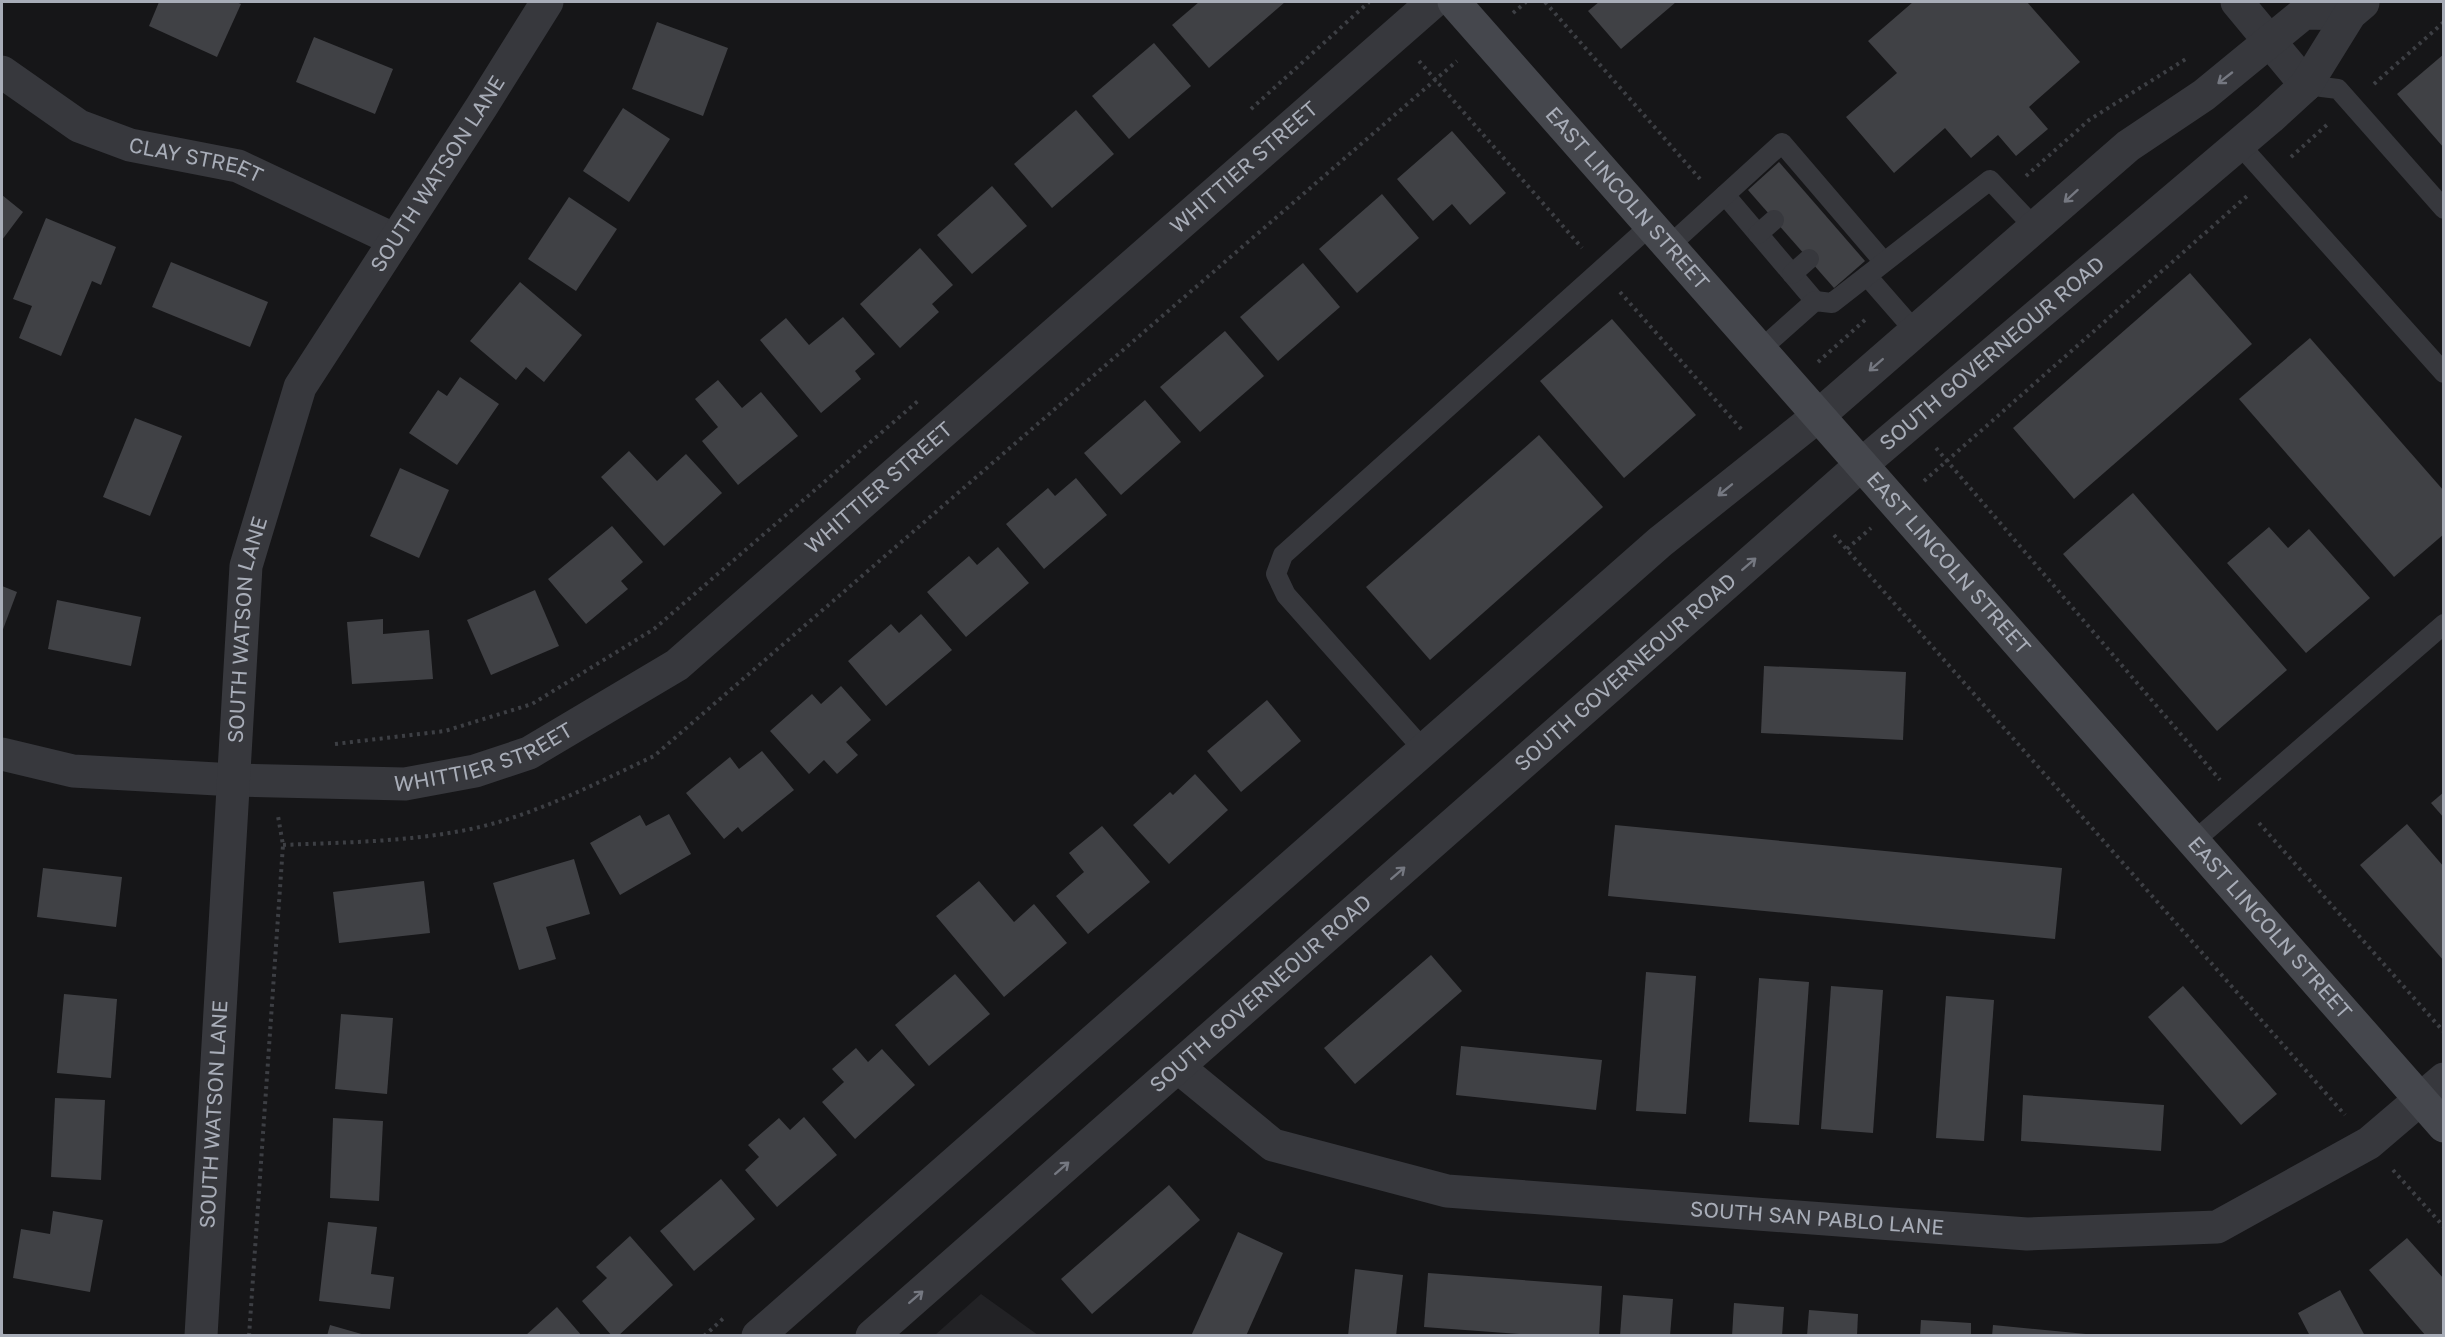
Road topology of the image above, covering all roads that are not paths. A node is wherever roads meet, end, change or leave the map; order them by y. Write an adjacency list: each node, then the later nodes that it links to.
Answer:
1 (547, 2): 16 (street, SOUTH WATSON LANE)
2 (1433, 2): 30 (street, WHITTIER STREET)
3 (1454, 2): 15 (street, EAST LINCOLN STREET)
4 (2237, 2): 6 (street)
5 (2357, 8): 6 (street); 8 (street, SOUTH GOVERNEOUR ROAD)
6 (2271, 42): 8 (street); 13 (street, one-way to 13)
7 (2, 72): 16 (street, CLAY STREET)
8 (2306, 85): 9 (street, SOUTH GOVERNEOUR ROAD); 11 (lane)
9 (2240, 144): 24 (lane); 26 (street, SOUTH GOVERNEOUR ROAD)
10 (1722, 197): 14 (lane); 15 (lane); 18 (lane)
11 (2444, 209)
12 (1774, 220): 14 (lane)
13 (2035, 228): 18 (lane); 22 (street)
14 (1758, 234): 19 (lane)
15 (1660, 235): 23 (street, EAST LINCOLN STREET); 28 (lane)
16 (395, 240): 30 (street, SOUTH WATSON LANE)
17 (1809, 260): 19 (lane)
18 (1884, 262): 20 (lane)
19 (1792, 274): 21 (lane)
20 (1867, 276): 21 (lane); 22 (lane)
21 (1813, 303): 23 (lane)
22 (1915, 331): 25 (street, one-way to 25)
23 (1760, 350): 25 (street, EAST LINCOLN STREET)
24 (2444, 373)
25 (1818, 416): 26 (street, EAST LINCOLN STREET); 28 (street, one-way to 28)
26 (1861, 465): 31 (street, EAST LINCOLN STREET); 32 (street, SOUTH GOVERNEOUR ROAD, one-way to 26)
27 (2444, 624): 31 (lane)
28 (1423, 749): 36 (street)
29 (2, 754): 30 (street, WHITTIER STREET)
30 (235, 780): 35 (street, SOUTH WATSON LANE)
31 (2193, 842): 33 (street, EAST LINCOLN STREET)
32 (1178, 1067): 33 (street, SOUTH SAN PABLO LANE); 37 (street, SOUTH GOVERNEOUR ROAD, one-way to 32)
33 (2432, 1089): 34 (street, EAST LINCOLN STREET)
34 (2444, 1126)
35 (201, 1335)
36 (758, 1335)
37 (872, 1335)

